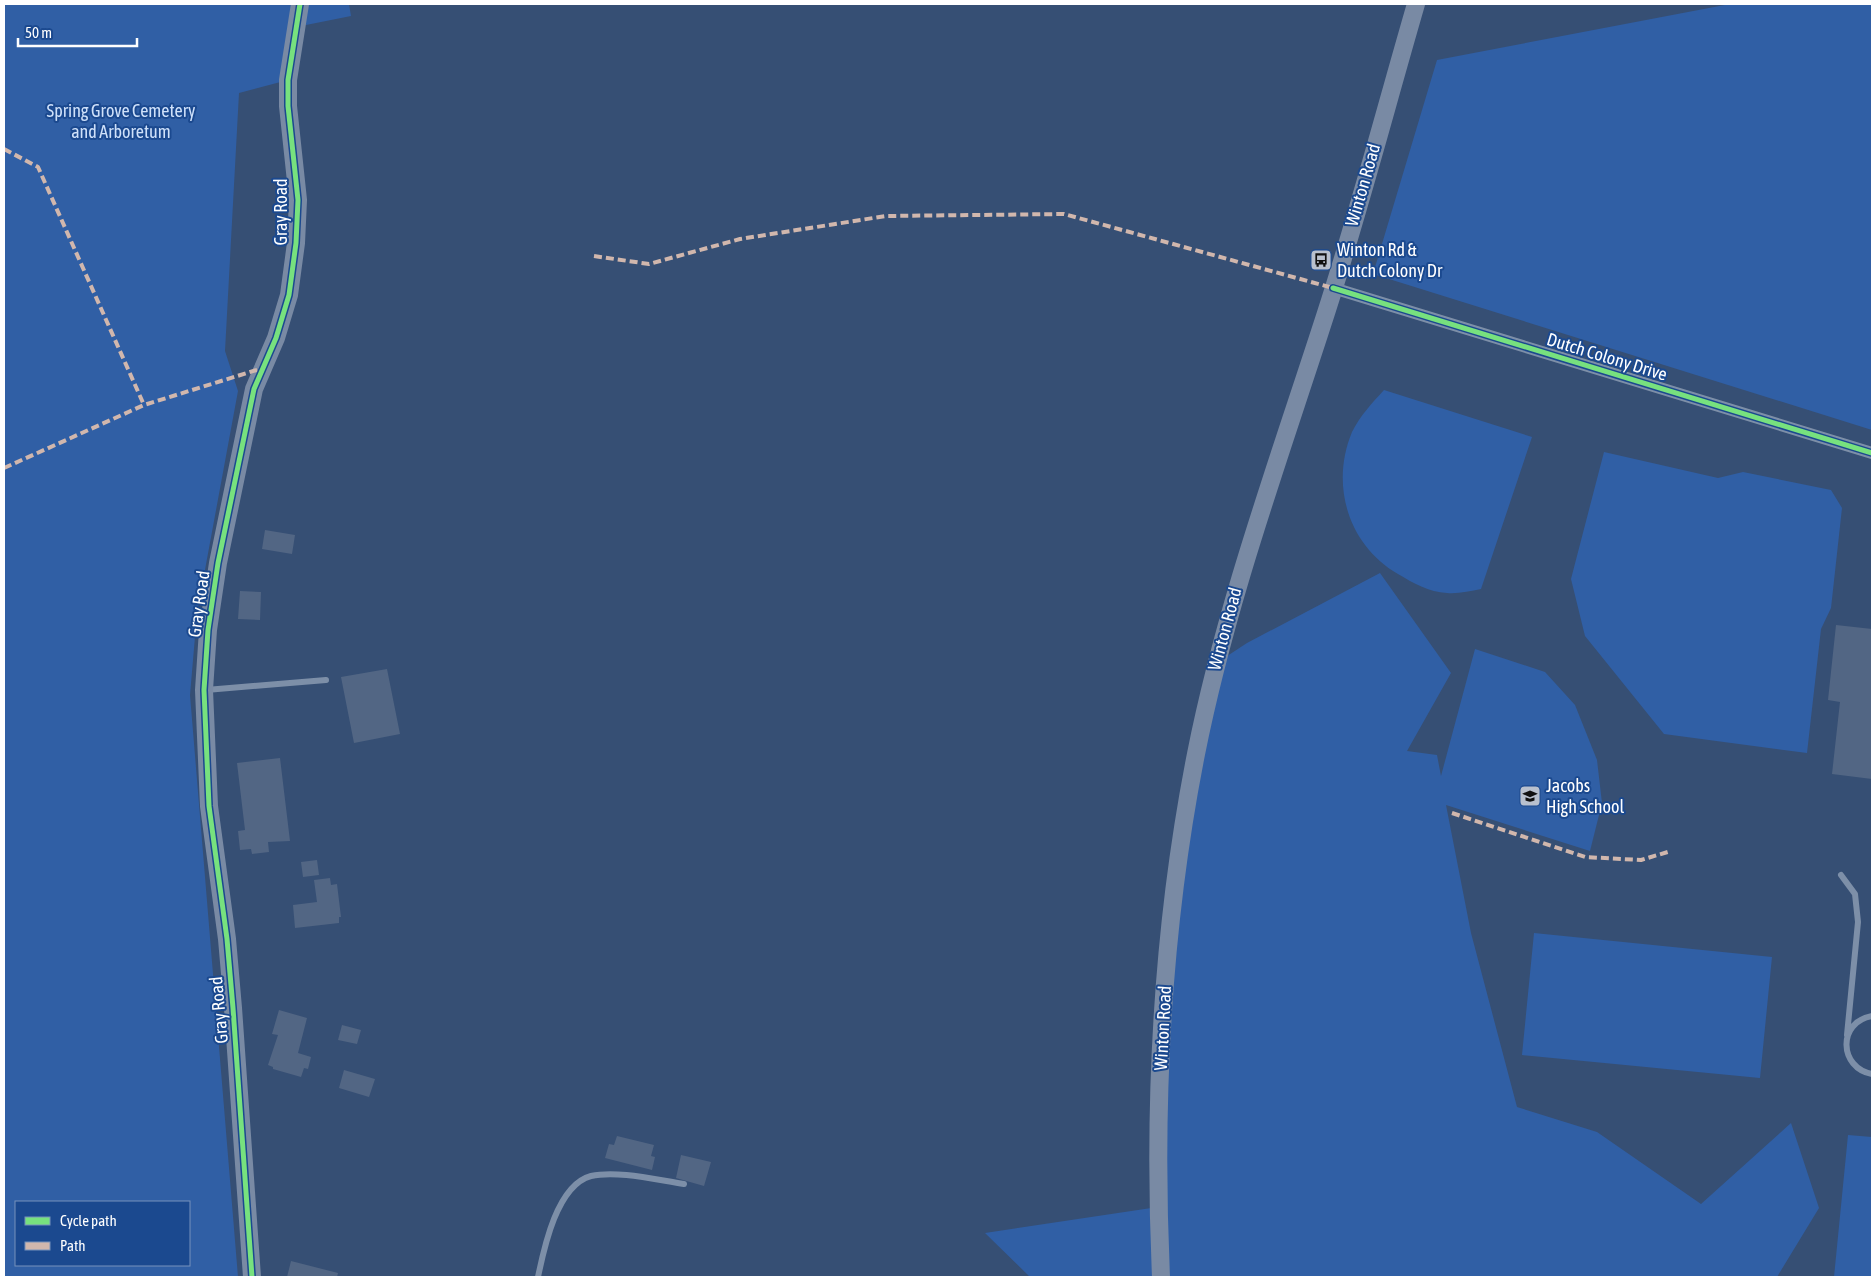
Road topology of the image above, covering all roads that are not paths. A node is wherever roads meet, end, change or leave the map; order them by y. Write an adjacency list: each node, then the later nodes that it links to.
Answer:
1 (300, 4): 6 (main road, Gray Road)
2 (1416, 4): 3 (main road, Winton Road)
3 (1334, 288): 4 (street, Dutch Colony Drive); 14 (main road, Winton Road)
4 (1872, 453)
5 (326, 680): 6 (lane)
6 (204, 690): 12 (main road, Gray Road)
7 (1841, 875): 9 (lane)
8 (1872, 1016): 9 (lane)
9 (1847, 1035): 10 (lane)
10 (1872, 1074)
11 (684, 1184): 13 (lane)
12 (252, 1277)
13 (538, 1277)
14 (1161, 1277)

